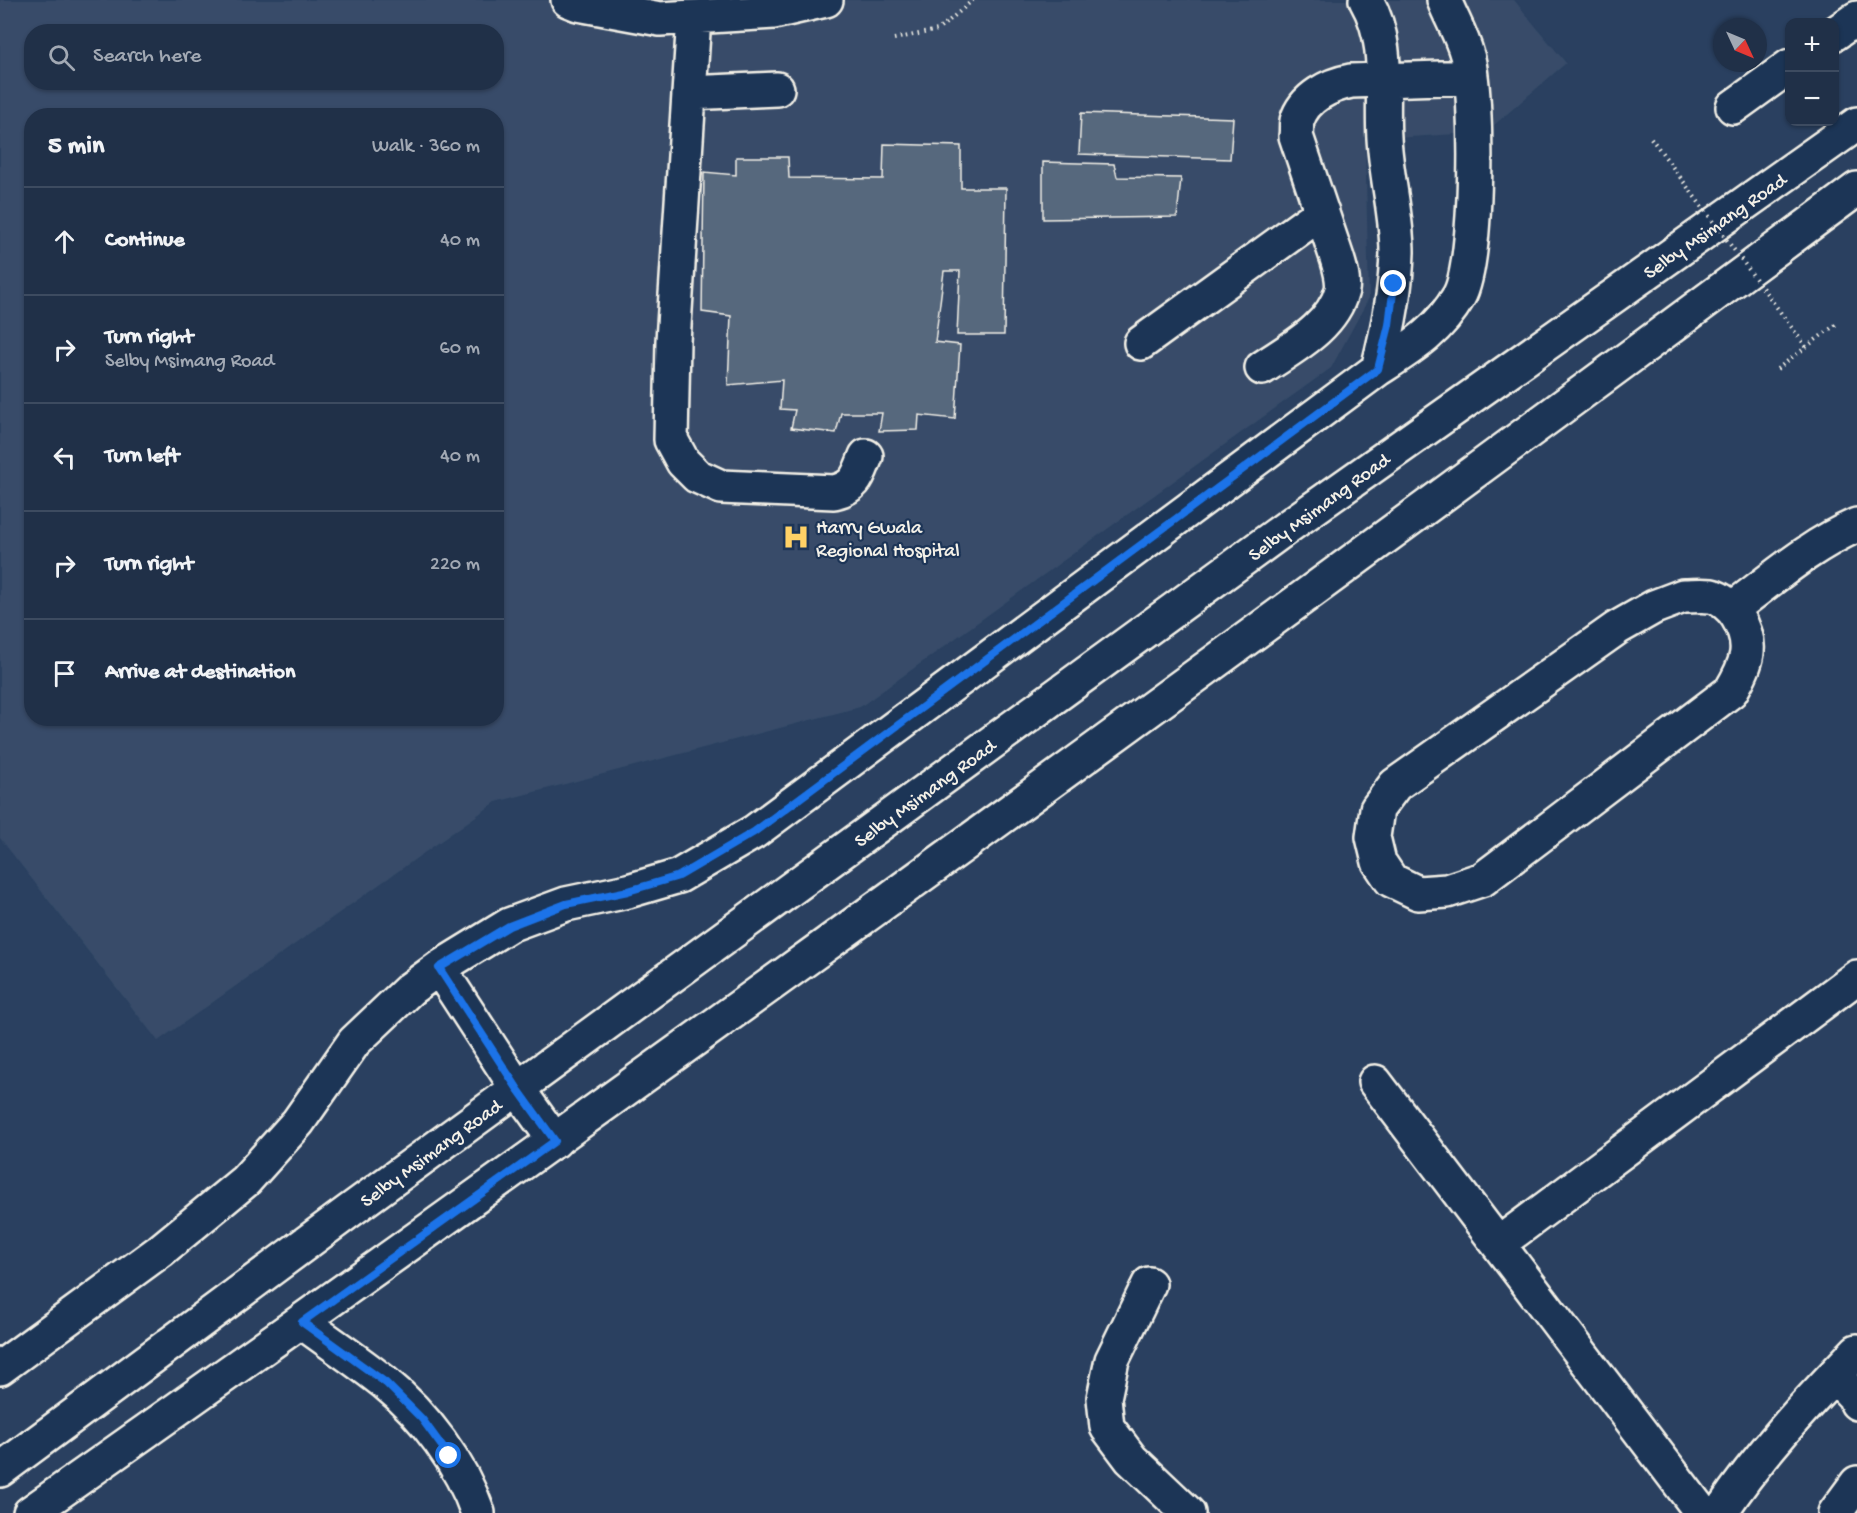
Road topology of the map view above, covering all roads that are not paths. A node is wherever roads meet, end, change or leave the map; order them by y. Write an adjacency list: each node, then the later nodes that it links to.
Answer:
1 (826, 0): 5 (main road)
2 (1366, 0): 10 (main road)
3 (1444, 0): 9 (main road)
4 (575, 1): 5 (main road)
5 (694, 17): 12 (main road)
6 (1857, 18): 7 (main road)
7 (1839, 31)
8 (1785, 70): 13 (main road)
9 (1471, 77): 10 (main road); 19 (main road)
10 (1384, 80): 16 (main road); 19 (main road)
11 (777, 89): 12 (main road)
12 (689, 93): 20 (main road)
13 (1733, 106)
14 (1857, 124): 26 (main road, Selby Msimang Road)
15 (1857, 189): 27 (main road)
16 (1322, 212): 17 (main road); 18 (main road)
17 (1141, 343)
18 (1262, 368)
19 (1378, 369): 23 (main road)
20 (866, 456)
21 (1857, 525): 22 (main road)
22 (1732, 609): 22 (main road)
23 (439, 968): 26 (main road); 32 (main road)
24 (1857, 977): 28 (main road)
25 (1375, 1082): 28 (main road)
26 (517, 1088): 27 (main road); 35 (main road, Selby Msimang Road)
27 (555, 1141): 30 (main road)
28 (1498, 1244): 40 (main road)
29 (1149, 1284): 39 (main road)
30 (302, 1322): 37 (main road); 38 (main road)
31 (1857, 1351): 33 (main road)
32 (0, 1368)
33 (1834, 1375): 34 (main road); 41 (main road)
34 (1857, 1403)
35 (0, 1470)
36 (1857, 1483): 42 (main road)
37 (30, 1513)
38 (478, 1513)
39 (1188, 1513)
40 (1702, 1513)
41 (1720, 1513)
42 (1835, 1513)

